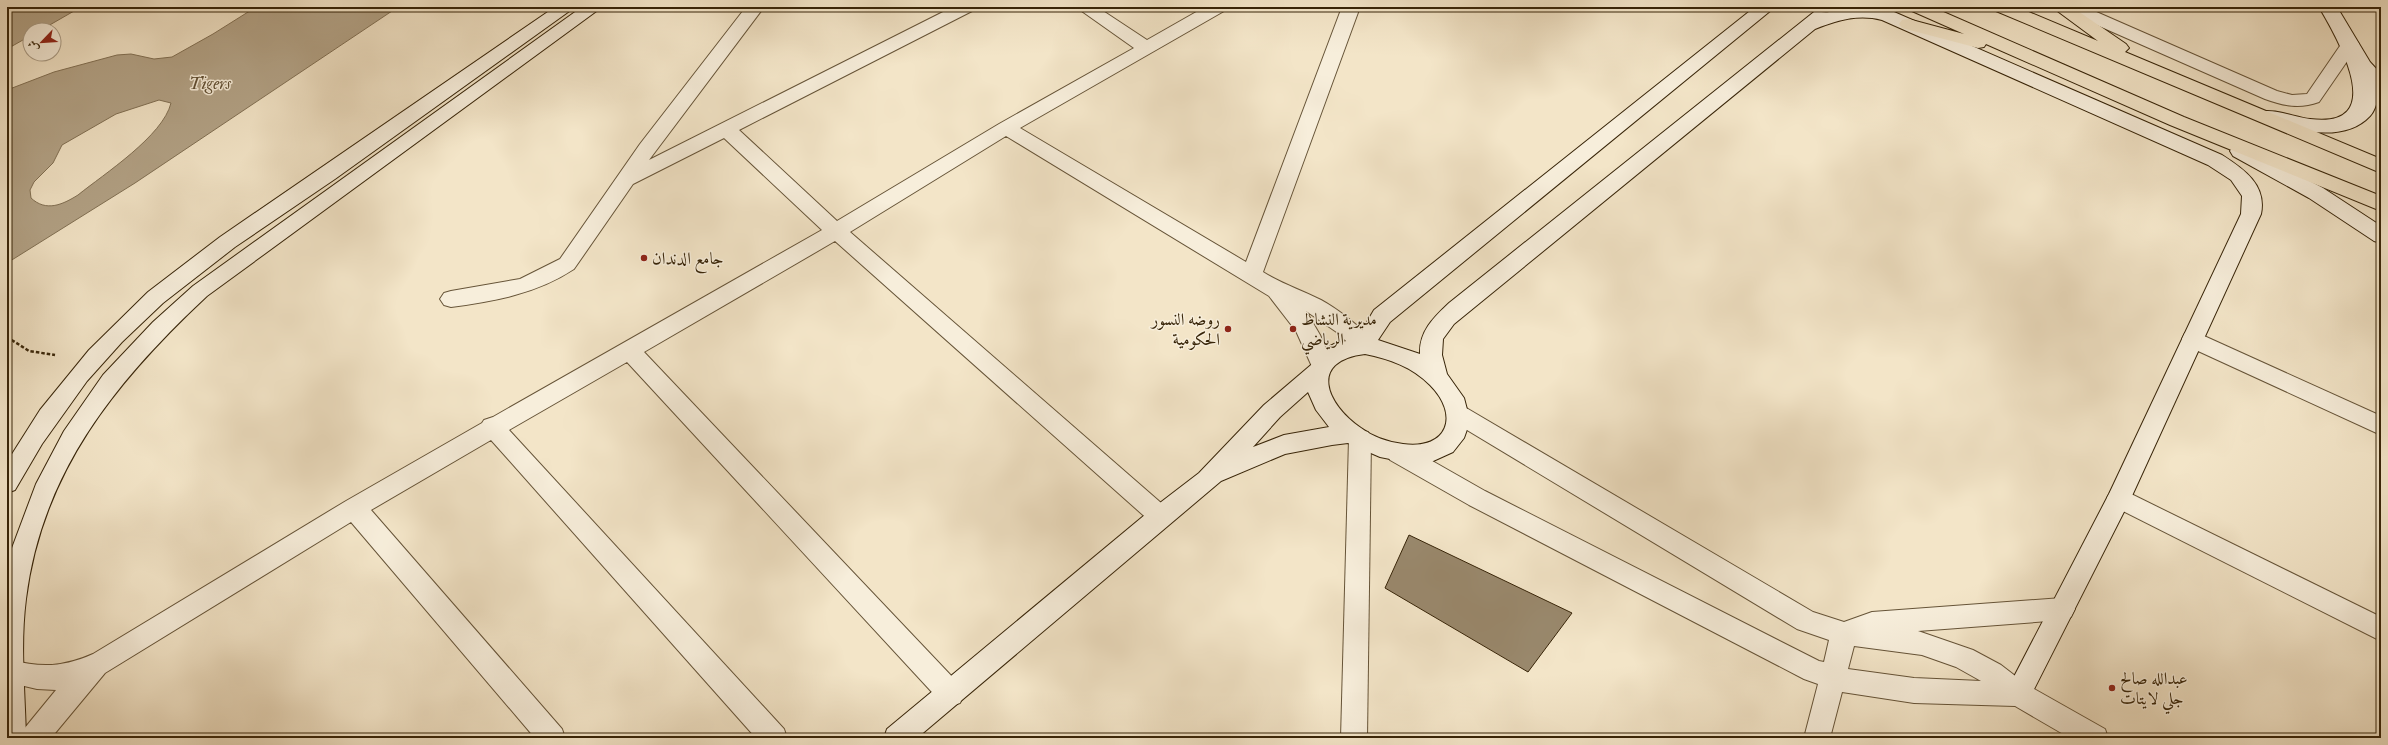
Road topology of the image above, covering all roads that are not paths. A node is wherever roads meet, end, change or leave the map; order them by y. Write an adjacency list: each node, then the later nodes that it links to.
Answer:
1 (566, 7): 46 (street)
2 (593, 7): 51 (street)
3 (754, 7): 28 (street)
4 (966, 7): 24 (street)
5 (1085, 7): 18 (street)
6 (1218, 7): 18 (street)
7 (1351, 7): 32 (street)
8 (1831, 7): 16 (street)
9 (1918, 7): 19 (main road)
10 (2002, 7): 22 (main road)
11 (2061, 7): 22 (main road)
12 (2071, 7): 17 (street)
13 (2328, 7): 17 (street)
14 (1761, 10): 36 (street)
15 (1908, 24): 16 (street); 19 (main road); 35 (street)
16 (1809, 25): 39 (street)
17 (2350, 44): 20 (street)
18 (1146, 48): 25 (street)
19 (2047, 63): 26 (main road)
20 (2363, 64): 21 (street); 23 (street)
21 (2381, 84)
22 (2191, 87): 23 (main road)
23 (2253, 112): 27 (main road)
24 (726, 128): 28 (street); 30 (street)
25 (1006, 128): 30 (street); 32 (street)
26 (2202, 131): 29 (main road); 31 (street)
27 (2381, 166)
28 (625, 180): 34 (street)
29 (2381, 204)
30 (836, 231): 37 (street); 49 (street)
31 (2381, 236)
32 (1251, 276): 33 (street)
33 (1276, 290): 36 (street); 38 (street)
34 (451, 299)
35 (2193, 339): 42 (street); 47 (street)
36 (1365, 346): 38 (street); 39 (street)
37 (628, 349): 41 (street); 57 (street)
38 (1320, 368): 43 (street); 45 (street)
39 (1437, 378): 40 (street)
40 (1460, 415): 44 (street); 53 (street)
41 (492, 426): 48 (street); 62 (street)
42 (2381, 426)
43 (1356, 436): 44 (street); 45 (street); 64 (street)
44 (1398, 453): 56 (street)
45 (1207, 480): 49 (street)
46 (7, 483)
47 (2119, 498): 50 (street); 52 (street)
48 (354, 508): 54 (street); 61 (street)
49 (1160, 516): 57 (street)
50 (2062, 609): 53 (street); 58 (street)
51 (10, 614): 55 (street)
52 (2381, 630)
53 (1844, 633): 56 (street); 58 (street)
54 (102, 662): 55 (street); 60 (street)
55 (11, 672): 59 (street)
56 (1832, 678): 58 (street); 65 (street)
57 (951, 694): 63 (street)
58 (2018, 694): 66 (street)
59 (12, 738)
60 (34, 738)
61 (552, 738)
62 (774, 738)
63 (897, 738)
64 (1354, 738)
65 (1817, 738)
66 (2095, 738)

